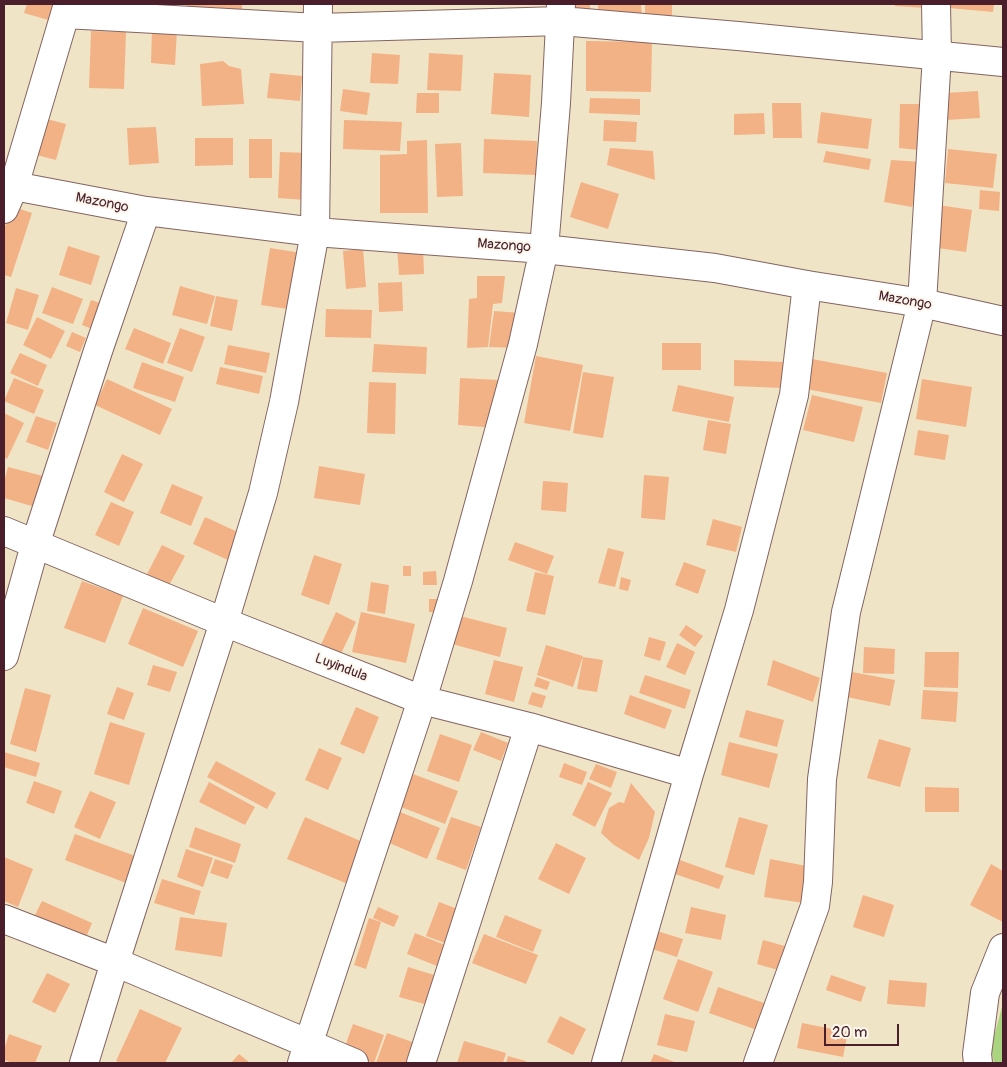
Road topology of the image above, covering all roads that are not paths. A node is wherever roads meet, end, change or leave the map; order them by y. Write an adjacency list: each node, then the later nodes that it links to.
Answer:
1 (936, 4): 5 (street)
2 (67, 9): 4 (street); 7 (street)
3 (561, 12): 4 (street); 5 (street); 10 (street)
4 (318, 16): 9 (street)
5 (937, 55): 6 (street); 12 (street)
6 (1003, 62)
7 (7, 192): 8 (street, Mazongo)
8 (146, 211): 9 (street, Mazongo); 15 (street)
9 (315, 232): 10 (street, Mazongo); 16 (street)
10 (544, 249): 11 (street, Mazongo); 18 (street)
11 (807, 286): 12 (street, Mazongo); 20 (street)
12 (922, 302): 13 (street, Mazongo); 29 (street)
13 (1003, 321)
14 (4, 531): 15 (street, Luyindula)
15 (35, 544): 16 (street, Luyindula); 17 (street)
16 (224, 622): 18 (street, Luyindula); 23 (street)
17 (4, 656)
18 (422, 700): 19 (street, Luyindula); 24 (street)
19 (530, 727): 20 (street, Luyindula); 27 (street)
20 (689, 774): 28 (street)
21 (4, 919): 23 (street)
22 (1003, 948): 30 (street)
23 (115, 962): 24 (street); 25 (street)
24 (305, 1053): 26 (street)
25 (84, 1063)
26 (354, 1063)
27 (421, 1063)
28 (606, 1063)
29 (758, 1063)
30 (978, 1063)

